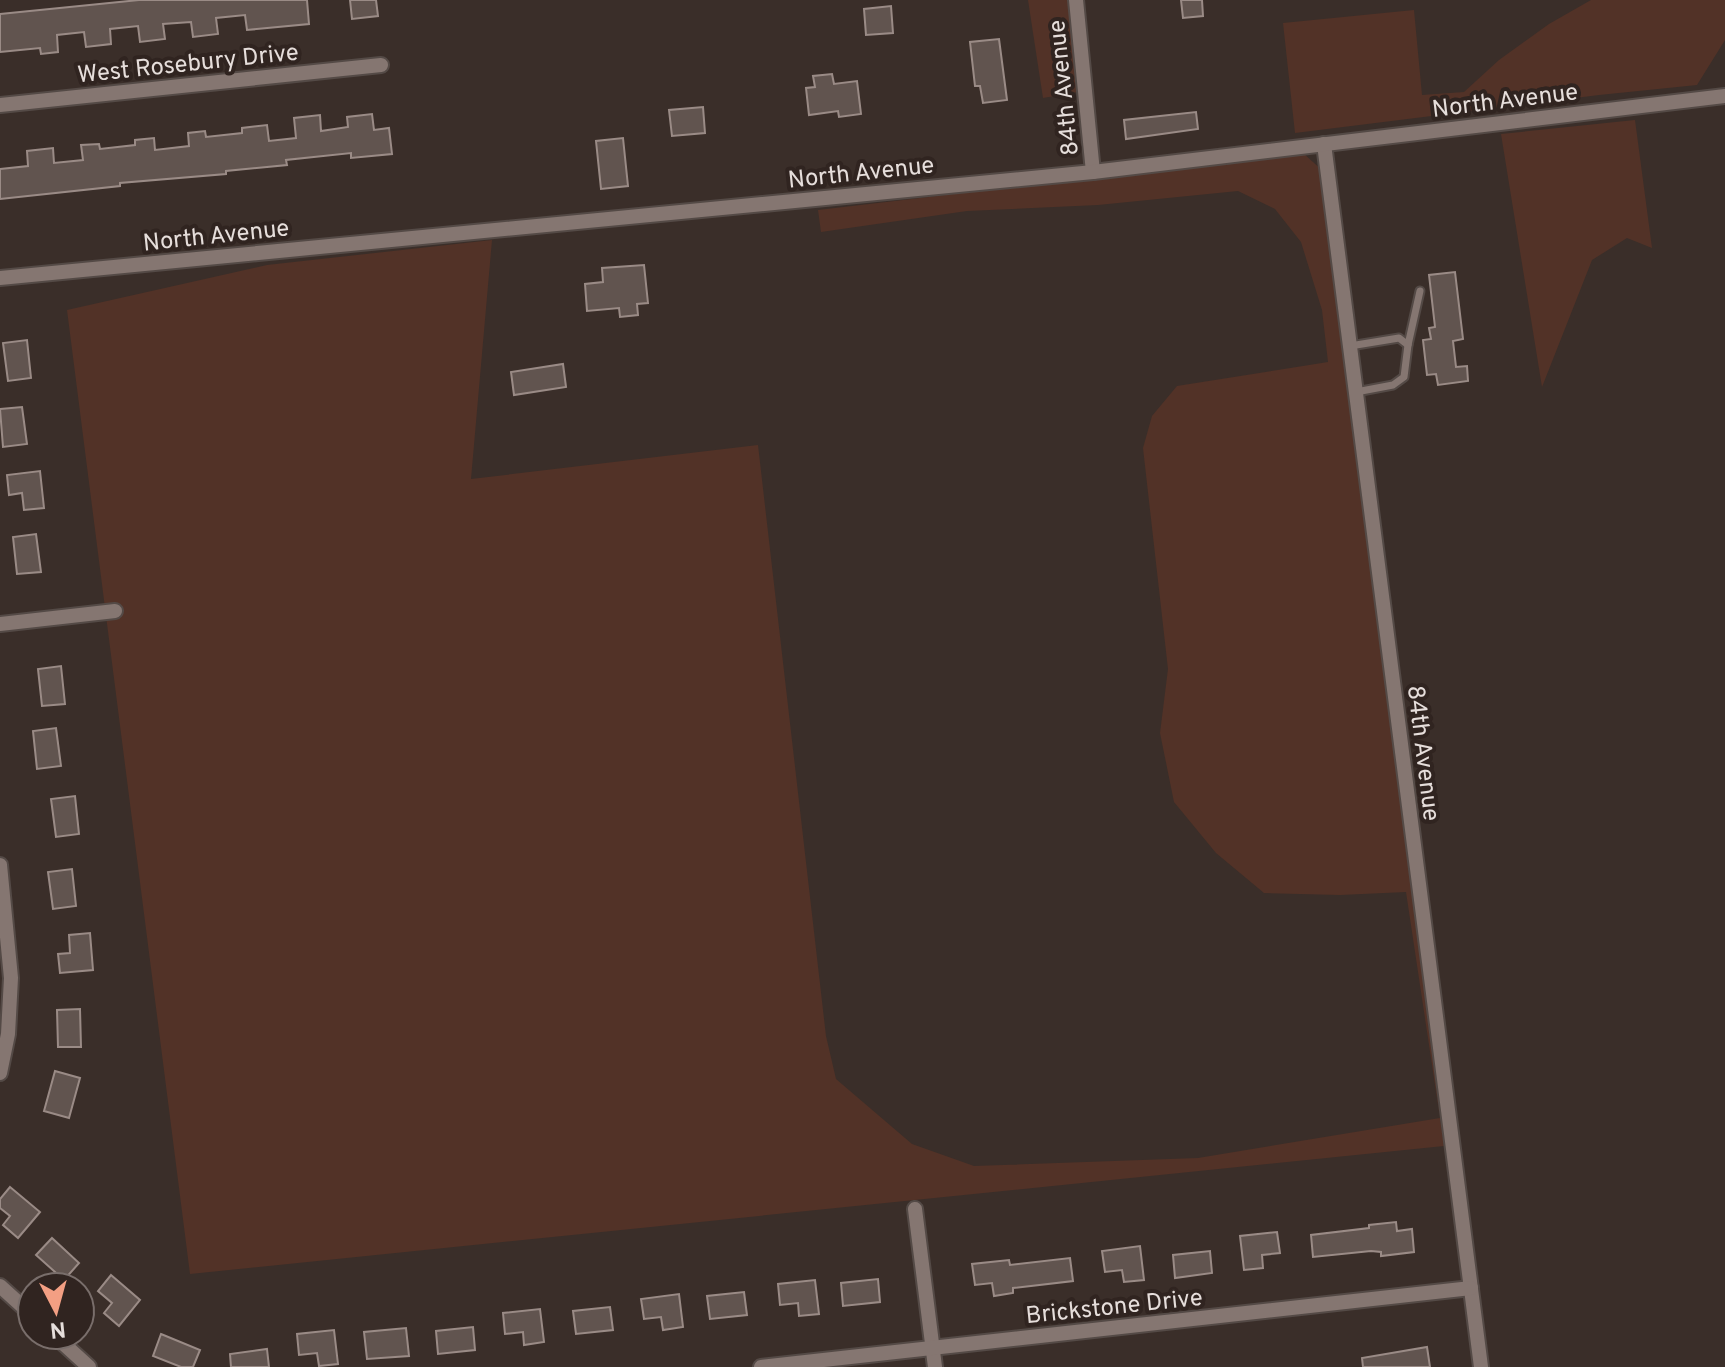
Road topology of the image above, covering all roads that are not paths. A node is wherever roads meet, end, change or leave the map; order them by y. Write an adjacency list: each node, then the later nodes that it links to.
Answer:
1 (1076, 0): 6 (street, 84th Avenue)
2 (381, 65): 4 (street, West Rosebury Drive)
3 (1725, 96): 5 (street, North Avenue)
4 (0, 105)
5 (1324, 144): 6 (street, North Avenue); 10 (street, 84th Avenue)
6 (1093, 172): 7 (street, North Avenue)
7 (0, 278)
8 (1420, 291): 9 (lane)
9 (1408, 345): 10 (lane); 11 (lane)
10 (1350, 346): 11 (street, 84th Avenue)
11 (1356, 392): 18 (street, 84th Avenue)
12 (115, 611): 13 (street)
13 (0, 624)
14 (0, 865): 15 (street)
15 (0, 1073)
16 (915, 1209): 20 (street)
17 (0, 1286): 19 (street)
18 (1471, 1288): 20 (street, Brickstone Drive); 25 (street, 84th Avenue)
19 (16, 1300)
20 (933, 1349): 23 (street, Brickstone Drive); 24 (street)
21 (72, 1351): 22 (street)
22 (89, 1367)
23 (761, 1367)
24 (935, 1367)
25 (1481, 1367)

